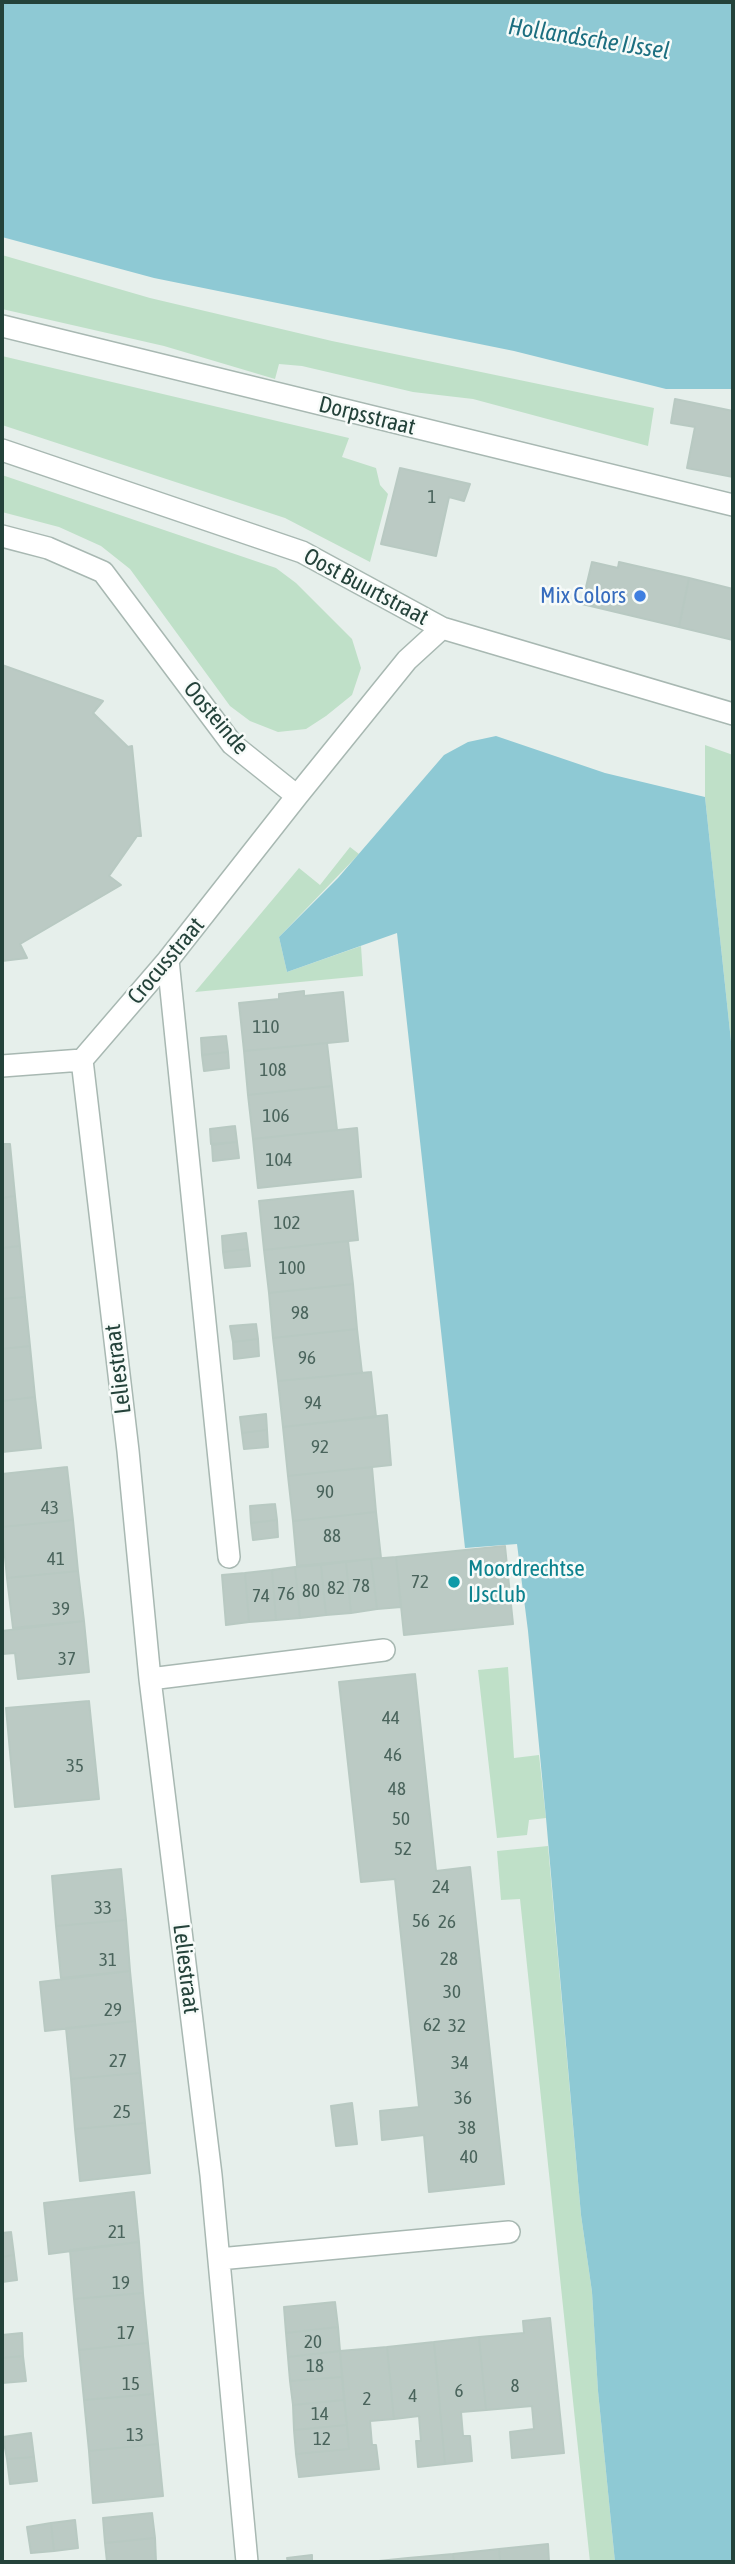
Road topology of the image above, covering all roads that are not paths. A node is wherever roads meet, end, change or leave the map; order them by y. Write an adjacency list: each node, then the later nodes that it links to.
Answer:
1 (2, 326): 3 (street, Dorpsstraat)
2 (2, 450): 5 (street, Oost Buurtstraat)
3 (733, 505)
4 (2, 536): 7 (street, Oosteinde)
5 (442, 628): 6 (street, Oost Buurtstraat); 7 (street)
6 (733, 714)
7 (297, 796): 8 (street, Crocusstraat)
8 (168, 960): 9 (street, Crocusstraat); 11 (street)
9 (82, 1060): 10 (street); 13 (street, Leliestraat)
10 (2, 1066)
11 (229, 1557)
12 (384, 1650): 13 (street)
13 (150, 1679): 15 (street, Leliestraat)
14 (509, 2232): 15 (street)
15 (219, 2259): 16 (street, Leliestraat)
16 (247, 2562)

